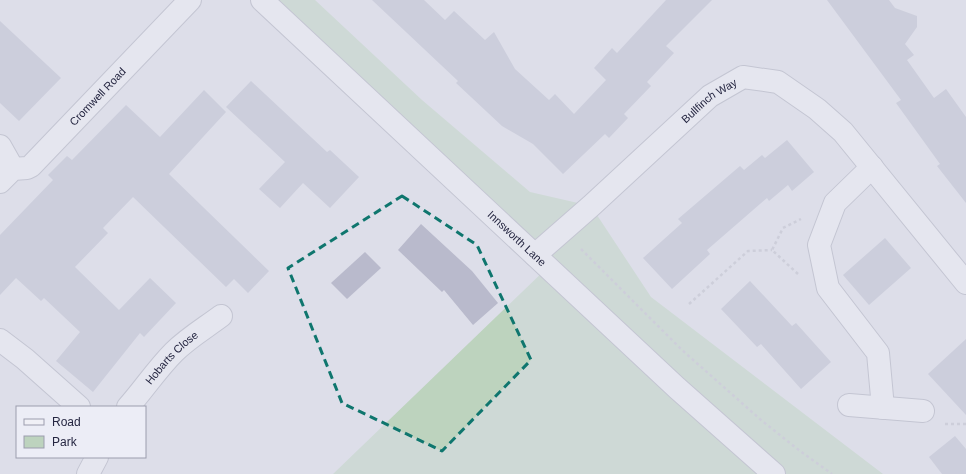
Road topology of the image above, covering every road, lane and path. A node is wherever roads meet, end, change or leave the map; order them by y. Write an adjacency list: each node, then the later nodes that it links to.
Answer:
1 (190, 0): 5 (street, Cromwell Road)
2 (262, 0): 8 (street, Innsworth Lane)
3 (0, 146): 5 (street)
4 (872, 167): 6 (street, Bullfinch Way); 9 (street, Bullfinch Way); 16 (street)
5 (6, 175)
6 (562, 231): 8 (street, Bullfinch Way); 21 (path)
7 (772, 250): 10 (path)
8 (534, 254): 20 (street, Innsworth Lane)
9 (966, 283)
10 (689, 304)
11 (221, 316): 15 (street, Hobarts Close)
12 (0, 340): 14 (street)
13 (849, 405): 16 (street)
14 (78, 406)
15 (129, 406)
16 (883, 408): 17 (street)
17 (923, 411)
18 (97, 458): 19 (street)
19 (88, 474)
20 (774, 474)
21 (832, 474)

